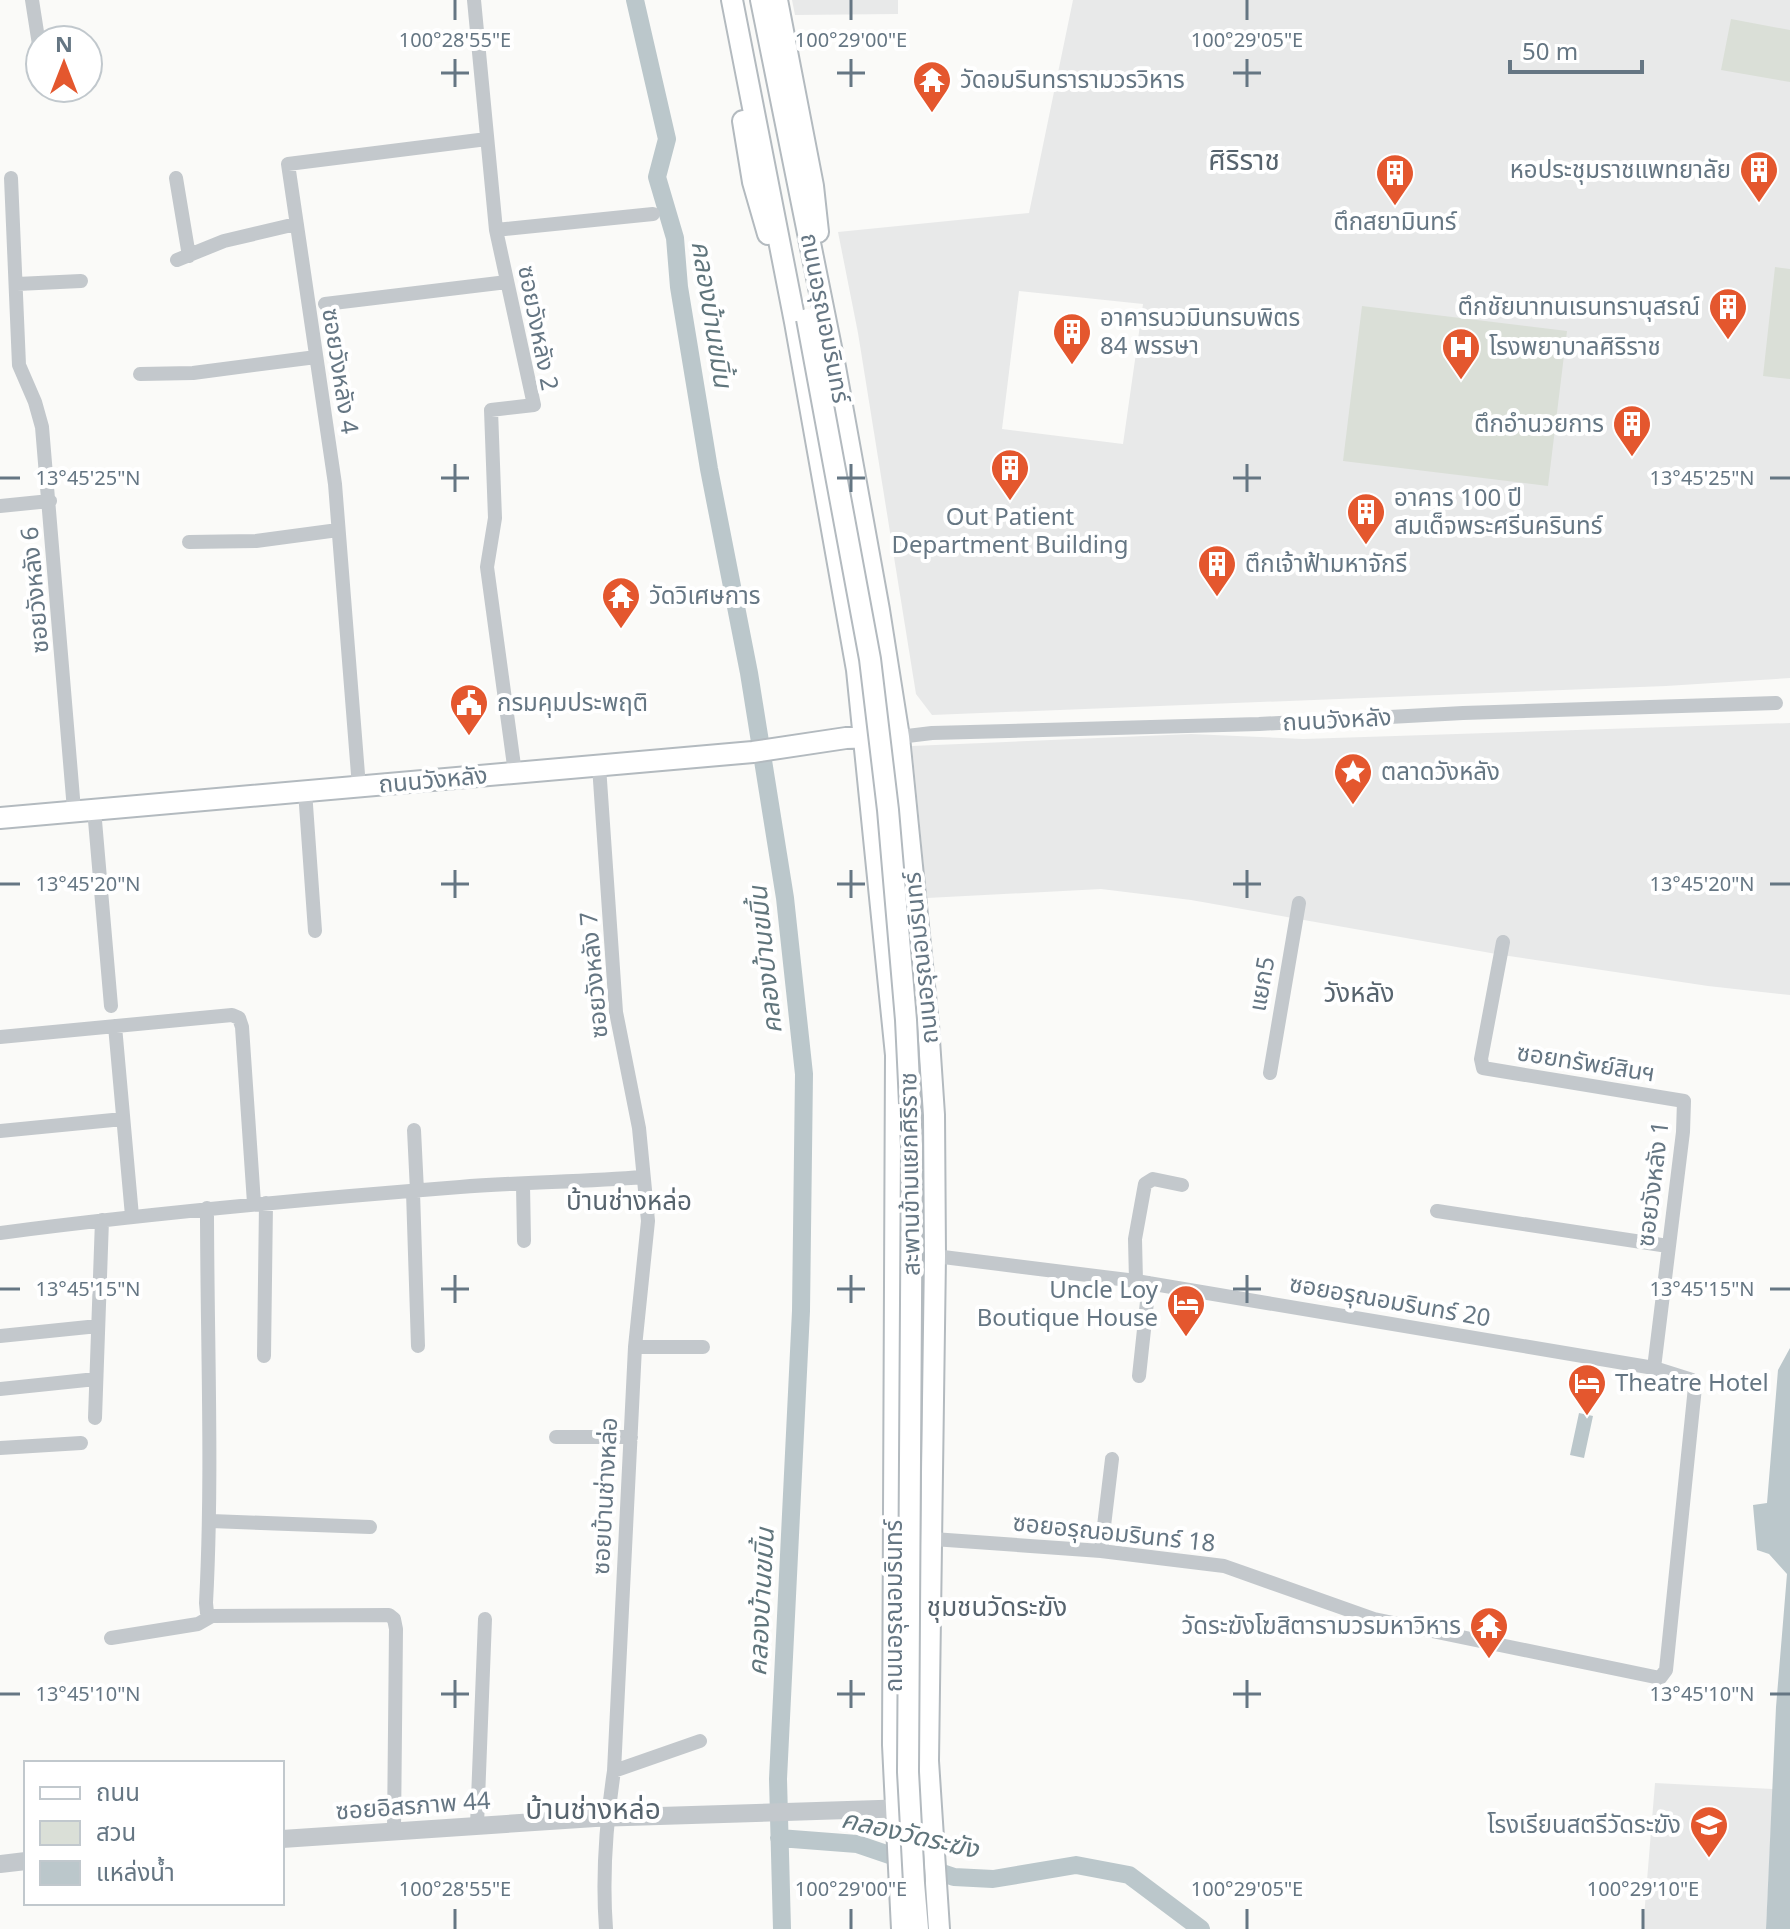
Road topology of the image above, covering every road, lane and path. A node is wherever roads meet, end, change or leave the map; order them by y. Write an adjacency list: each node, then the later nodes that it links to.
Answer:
1 (32, 0): 8 (street)
2 (474, 0): 9 (street, ซอยวังหลัง 2)
3 (723, 0): 15 (main road)
4 (732, 0): 15 (main road, ถนนอรุณอมรินทร์)
5 (746, 0): 98 (main road, สะพานข้ามแยกศิริราช, bridge)
6 (761, 0): 16 (main road, ถนนอรุณอมรินทร์)
7 (777, 0): 16 (main road)
8 (36, 24)
9 (487, 139): 13 (street, ซอยวังหลัง 4); 14 (street, ซอยวังหลัง 2)
10 (11, 178): 19 (street, ซอยวังหลัง 6)
11 (176, 178): 13 (street)
12 (653, 214): 14 (street)
13 (296, 224): 21 (street, ซอยวังหลัง 4)
14 (496, 230): 18 (street, ซอยวังหลัง 2)
15 (784, 266): 28 (main road, ถนนอรุณอมรินทร์)
16 (816, 272): 29 (main road, ถนนอรุณอมรินทร์)
17 (81, 281): 19 (street)
18 (507, 282): 20 (street); 31 (street, ซอยวังหลัง 2)
19 (17, 284): 23 (street, ซอยวังหลัง 6)
20 (325, 304)
21 (316, 357): 22 (street); 25 (street, ซอยวังหลัง 4)
22 (140, 374)
23 (50, 501): 24 (street); 34 (street, ซอยวังหลัง 6)
24 (0, 506)
25 (338, 530): 26 (street); 32 (street, ซอยวังหลัง 4)
26 (189, 542)
27 (1776, 703): 29 (street, ถนนวังหลัง)
28 (866, 737): 29 (main road, ถนนวังหลัง); 30 (main road, ถนนวังหลัง); 79 (main road, ถนนอรุณอมรินทร์)
29 (899, 737): 59 (main road, ถนนอรุณอมรินทร์)
30 (599, 766): 31 (main road, ถนนวังหลัง); 47 (street, ซอยวังหลัง 7)
31 (515, 773): 32 (main road, ถนนวังหลัง)
32 (359, 787): 33 (main road, ถนนวังหลัง)
33 (305, 791): 34 (main road, ถนนวังหลัง); 37 (street)
34 (84, 810): 35 (main road, ถนนวังหลัง); 39 (street, ซอยวังหลัง 6)
35 (0, 818)
36 (1299, 903): 42 (street, แยก5)
37 (315, 931)
38 (1503, 942): 43 (street, ซอยทรัพย์สินฯ)
39 (111, 1006)
40 (115, 1026): 41 (street); 44 (street); 51 (street)
41 (0, 1037)
42 (1270, 1073)
43 (1684, 1101): 58 (street, ซอยวังหลัง 1)
44 (123, 1119): 46 (street); 54 (street)
45 (414, 1130): 50 (street)
46 (0, 1131)
47 (643, 1177): 48 (street); 64 (street, ซอยบ้านช่างหล่อ)
48 (523, 1185): 50 (street); 57 (street)
49 (1182, 1185): 60 (street)
50 (415, 1192): 51 (street); 63 (street)
51 (260, 1203): 52 (street); 66 (street)
52 (207, 1208): 54 (street); 77 (street)
53 (1437, 1211): 58 (street)
54 (132, 1216): 55 (street)
55 (102, 1220): 56 (street); 61 (street)
56 (0, 1233)
57 (524, 1241)
58 (1668, 1246): 67 (street, ซอยวังหลัง 1)
59 (935, 1256): 60 (street, ซอยอรุณอมรินทร์ 20); 80 (main road, ถนนอรุณอมรินทร์)
60 (1142, 1282): 67 (street, ซอยอรุณอมรินทร์ 20); 68 (street)
61 (98, 1326): 62 (street); 69 (street)
62 (0, 1336)
63 (418, 1346)
64 (635, 1347): 65 (street); 73 (street, ซอยบ้านช่างหล่อ)
65 (703, 1347)
66 (264, 1356)
67 (1654, 1368): 85 (street, ซอยอรุณอมรินทร์ 20)
68 (1139, 1376)
69 (96, 1379): 70 (street); 71 (street)
70 (0, 1389)
71 (95, 1418)
72 (556, 1437): 73 (street)
73 (631, 1437): 87 (street, ซอยบ้านช่างหล่อ)
74 (81, 1443): 75 (street)
75 (0, 1448)
76 (1112, 1459): 81 (street)
77 (211, 1521): 78 (street); 82 (street)
78 (370, 1527)
79 (894, 1537): 80 (main road); 88 (main road, ถนนอรุณอมรินทร์)
80 (933, 1539): 81 (street, ซอยอรุณอมรินทร์ 18); 89 (main road, ถนนอรุณอมรินทร์)
81 (1101, 1551): 85 (street, ซอยอรุณอมรินทร์ 18)
82 (212, 1616): 84 (street); 92 (street)
83 (485, 1619): 91 (street)
84 (111, 1638)
85 (1660, 1678)
86 (700, 1741): 87 (street)
87 (614, 1771): 90 (street, ซอยบ้านช่างหล่อ)
88 (894, 1808): 89 (street, ซอยอิสรภาพ 44); 90 (street, ซอยอิสรภาพ 44); 97 (main road, ถนนอรุณอมรินทร์)
89 (930, 1809): 99 (main road, ถนนอรุณอมรินทร์)
90 (607, 1818): 91 (street, ซอยอิสรภาพ 44); 96 (street, ซอยบ้านช่างหล่อ)
91 (477, 1825): 92 (street, ซอยอิสรภาพ 44)
92 (394, 1831): 93 (street, ซอยอิสรภาพ 44)
93 (284, 1839)
94 (24, 1861): 95 (street)
95 (0, 1864)
96 (606, 1929)
97 (902, 1929)
98 (918, 1929)
99 (939, 1929)

